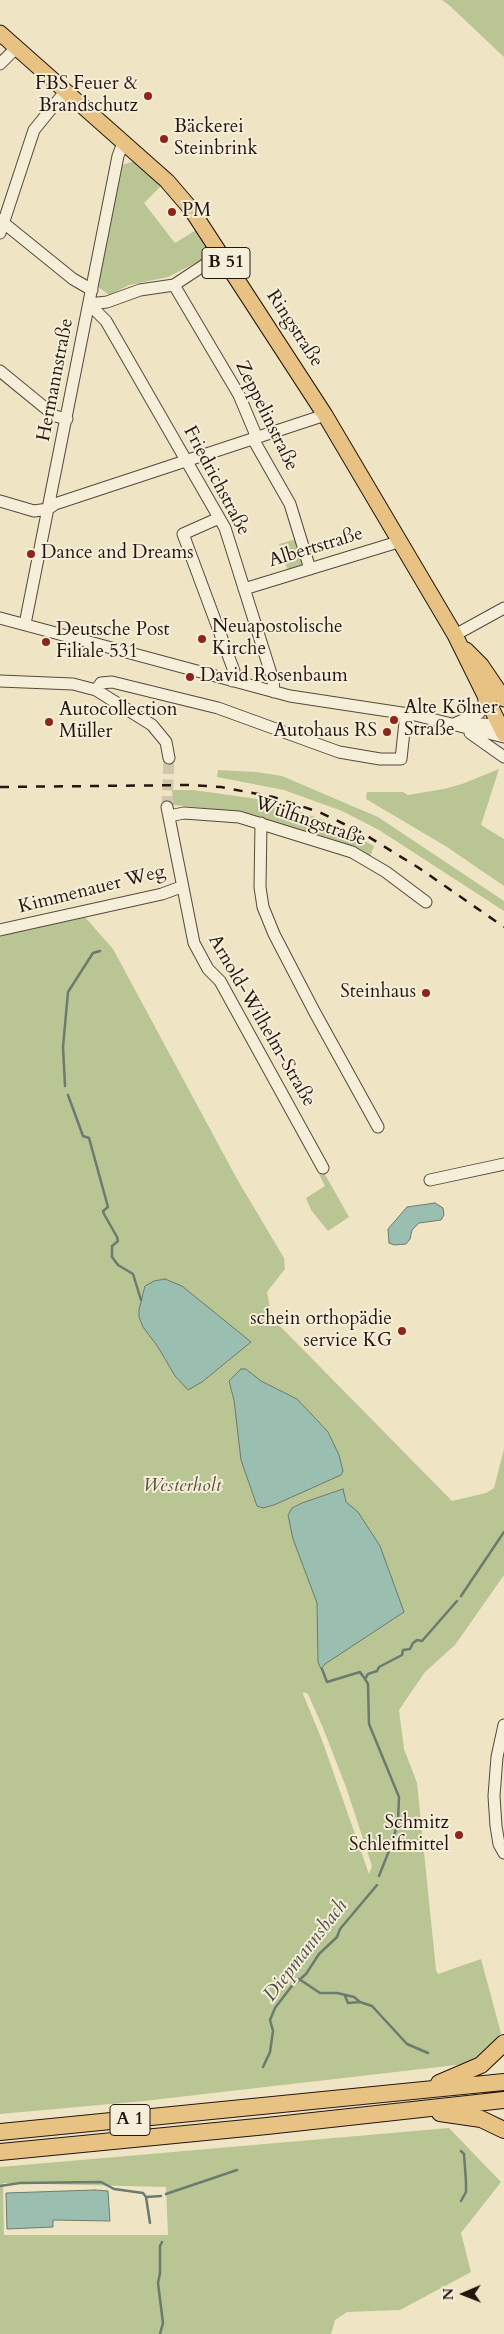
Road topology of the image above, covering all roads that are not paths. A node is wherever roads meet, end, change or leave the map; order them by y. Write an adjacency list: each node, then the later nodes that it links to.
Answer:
1 (0, 34): 2 (main road, Ringstraße)
2 (16, 48): 3 (street); 4 (main road, Ringstraße / B 51)
3 (0, 64)
4 (64, 93): 5 (main road, Ringstraße / B 51); 6 (street)
5 (123, 143): 7 (main road, Ringstraße / B 51); 9 (street, Hermannstraße)
6 (1, 225): 9 (street)
7 (220, 254): 8 (street); 12 (main road, Ringstraße / B 51)
8 (174, 286): 10 (street); 14 (street, Zeppelinstraße)
9 (92, 290): 10 (street, Hermannstraße)
10 (89, 304): 13 (street, Hermannstraße); 15 (street, Friedrichstraße)
11 (0, 371): 13 (street)
12 (325, 415): 14 (street); 19 (main road, Ringstraße / B 51)
13 (67, 419): 17 (street, Hermannstraße)
14 (253, 439): 15 (street); 20 (street, Zeppelinstraße)
15 (187, 461): 17 (street); 18 (street, Friedrichstraße)
16 (0, 501): 17 (street)
17 (48, 509): 24 (street, Hermannstraße)
18 (219, 518): 21 (street, Friedrichstraße); 27 (street)
19 (398, 542): 20 (street, Albertstraße); 25 (main road, Ringstraße / B 51)
20 (310, 569): 21 (street, Albertstraße)
21 (244, 589): 29 (street, Friedrichstraße)
22 (504, 608): 25 (street)
23 (0, 618): 24 (street)
24 (26, 624): 27 (street)
25 (458, 641): 30 (main road, Ringstraße)
26 (0, 680): 28 (street)
27 (232, 681): 29 (street)
28 (96, 690): 31 (street); 35 (street)
29 (274, 692): 31 (street)
30 (498, 693): 32 (street); 33 (main road, Ringstraße)
31 (406, 713): 32 (street)
32 (456, 723): 33 (street); 34 (street)
33 (503, 730)
34 (504, 757)
35 (168, 758)
36 (168, 811): 37 (street, Wülfingstraße); 38 (street, Kimmenauer Weg)
37 (261, 823): 39 (street, Wülfingstraße); 41 (street)
38 (181, 887): 40 (street, Kimmenauer Weg); 43 (street, Arnold-Wilhelm-Straße)
39 (426, 902)
40 (0, 930)
41 (378, 1127)
42 (504, 1164): 44 (street)
43 (322, 1168)
44 (430, 1180)
45 (504, 1725): 46 (street)
46 (504, 1853)
47 (504, 2043): 49 (highway)
48 (504, 2082): 49 (highway, A 1)
49 (421, 2090): 53 (highway, A 1)
50 (504, 2100): 51 (highway, A 1)
51 (415, 2110): 52 (highway); 54 (highway, A 1)
52 (504, 2130)
53 (0, 2132)
54 (0, 2152)

